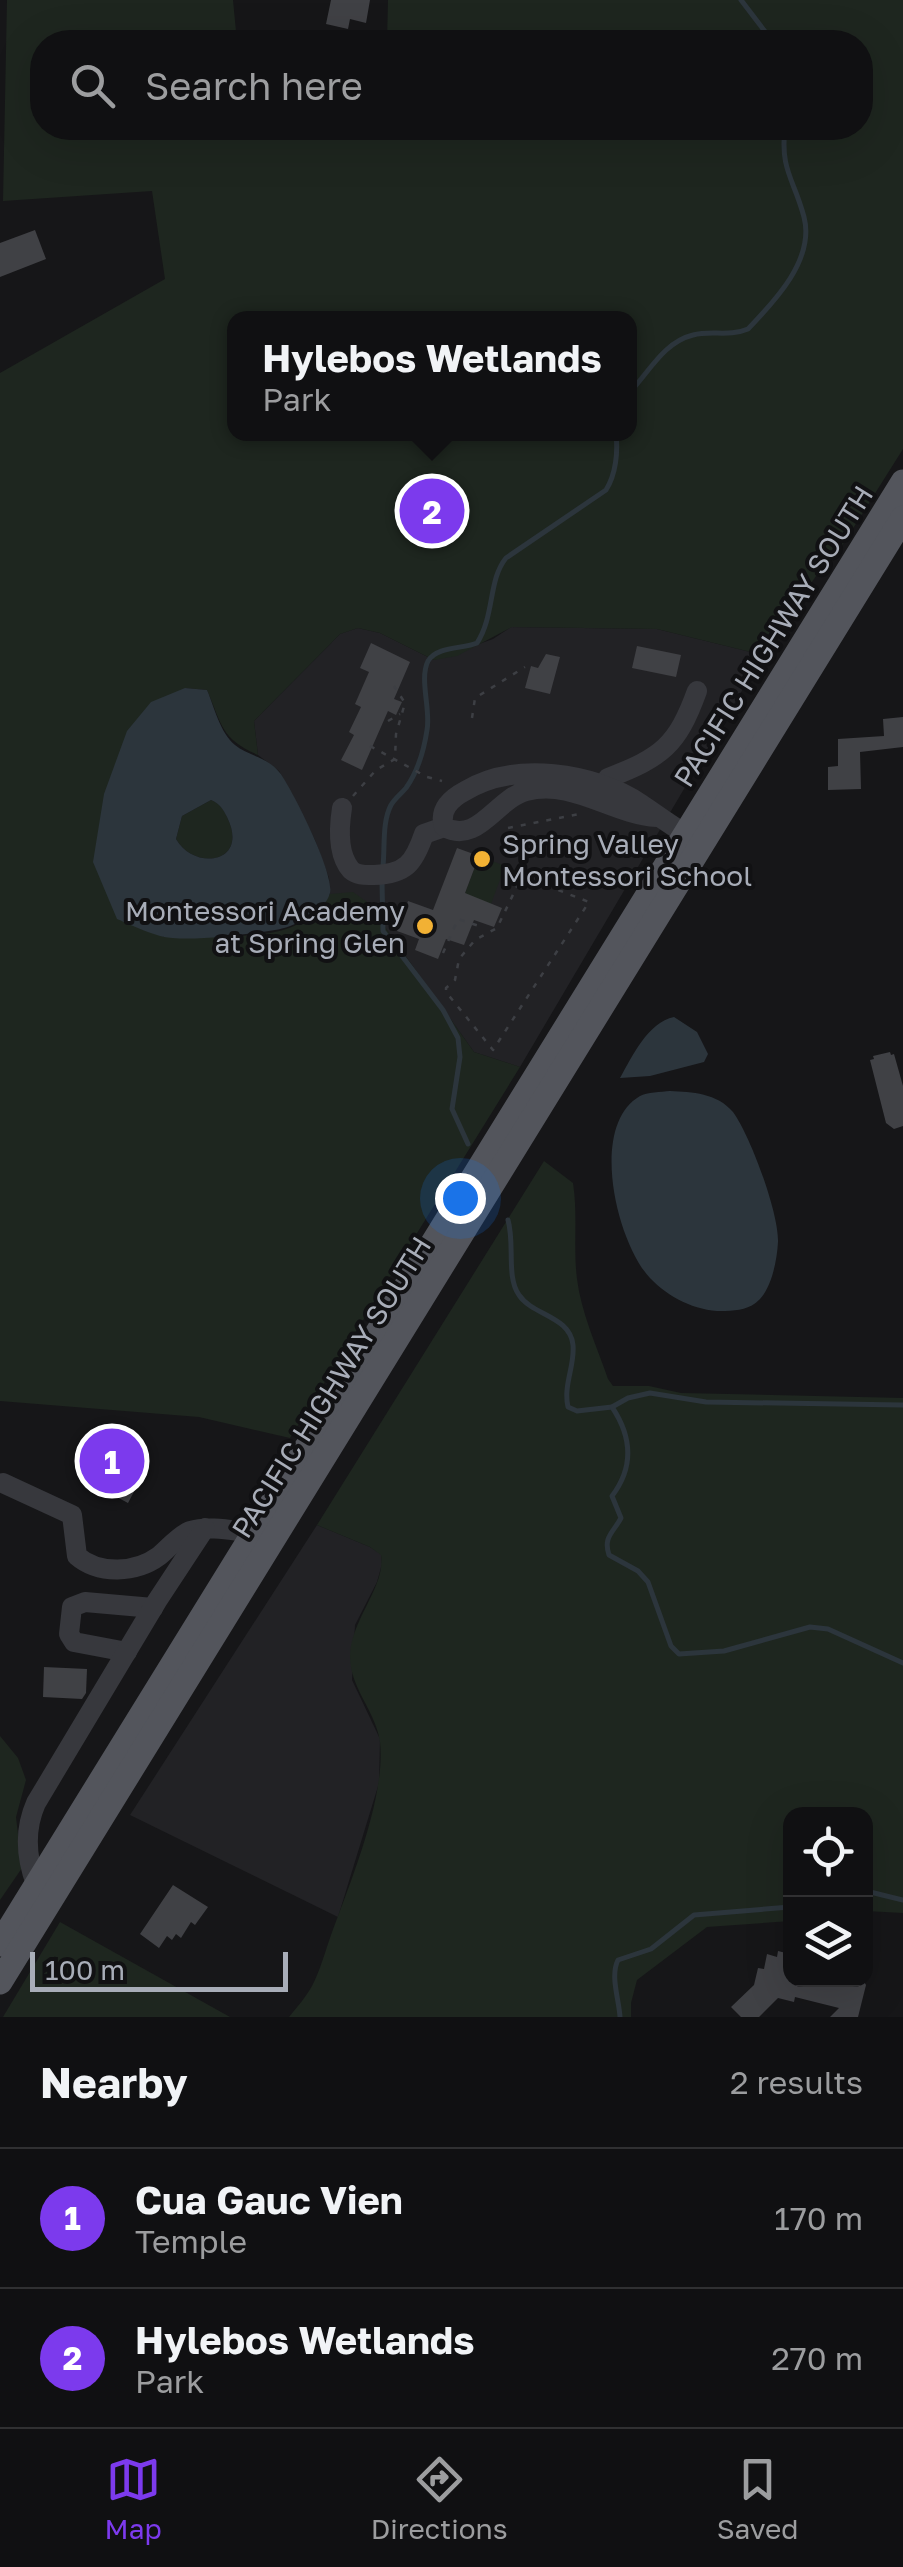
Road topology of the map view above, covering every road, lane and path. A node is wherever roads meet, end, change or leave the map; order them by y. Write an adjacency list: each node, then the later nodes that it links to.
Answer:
1 (903, 482): 18 (main road, PACIFIC HIGHWAY SOUTH)
2 (903, 518): 29 (main road, PACIFIC HIGHWAY SOUTH)
3 (526, 667): 7 (path)
4 (394, 686): 6 (path)
5 (697, 691): 12 (lane)
6 (402, 712): 8 (path); 10 (path)
7 (472, 718)
8 (388, 721)
9 (370, 746): 10 (path)
10 (394, 759): 11 (path); 13 (path)
11 (427, 777)
12 (609, 789): 15 (lane); 16 (lane)
13 (342, 808): 16 (lane)
14 (578, 814): 17 (path)
15 (656, 817): 17 (lane); 18 (lane)
16 (444, 827): 17 (lane)
17 (466, 832)
18 (686, 834): 24 (main road, PACIFIC HIGHWAY SOUTH)
19 (479, 926): 20 (path)
20 (443, 953)
21 (493, 1050): 21 (path)
22 (3, 1483): 23 (lane)
23 (205, 1528): 24 (lane); 25 (lane)
24 (254, 1534): 27 (main road, PACIFIC HIGHWAY SOUTH)
25 (153, 1608): 26 (lane); 26 (lane)
26 (127, 1652): 27 (lane)
27 (36, 1884): 28 (main road, PACIFIC HIGHWAY SOUTH)
28 (0, 1944)
29 (0, 1982)

